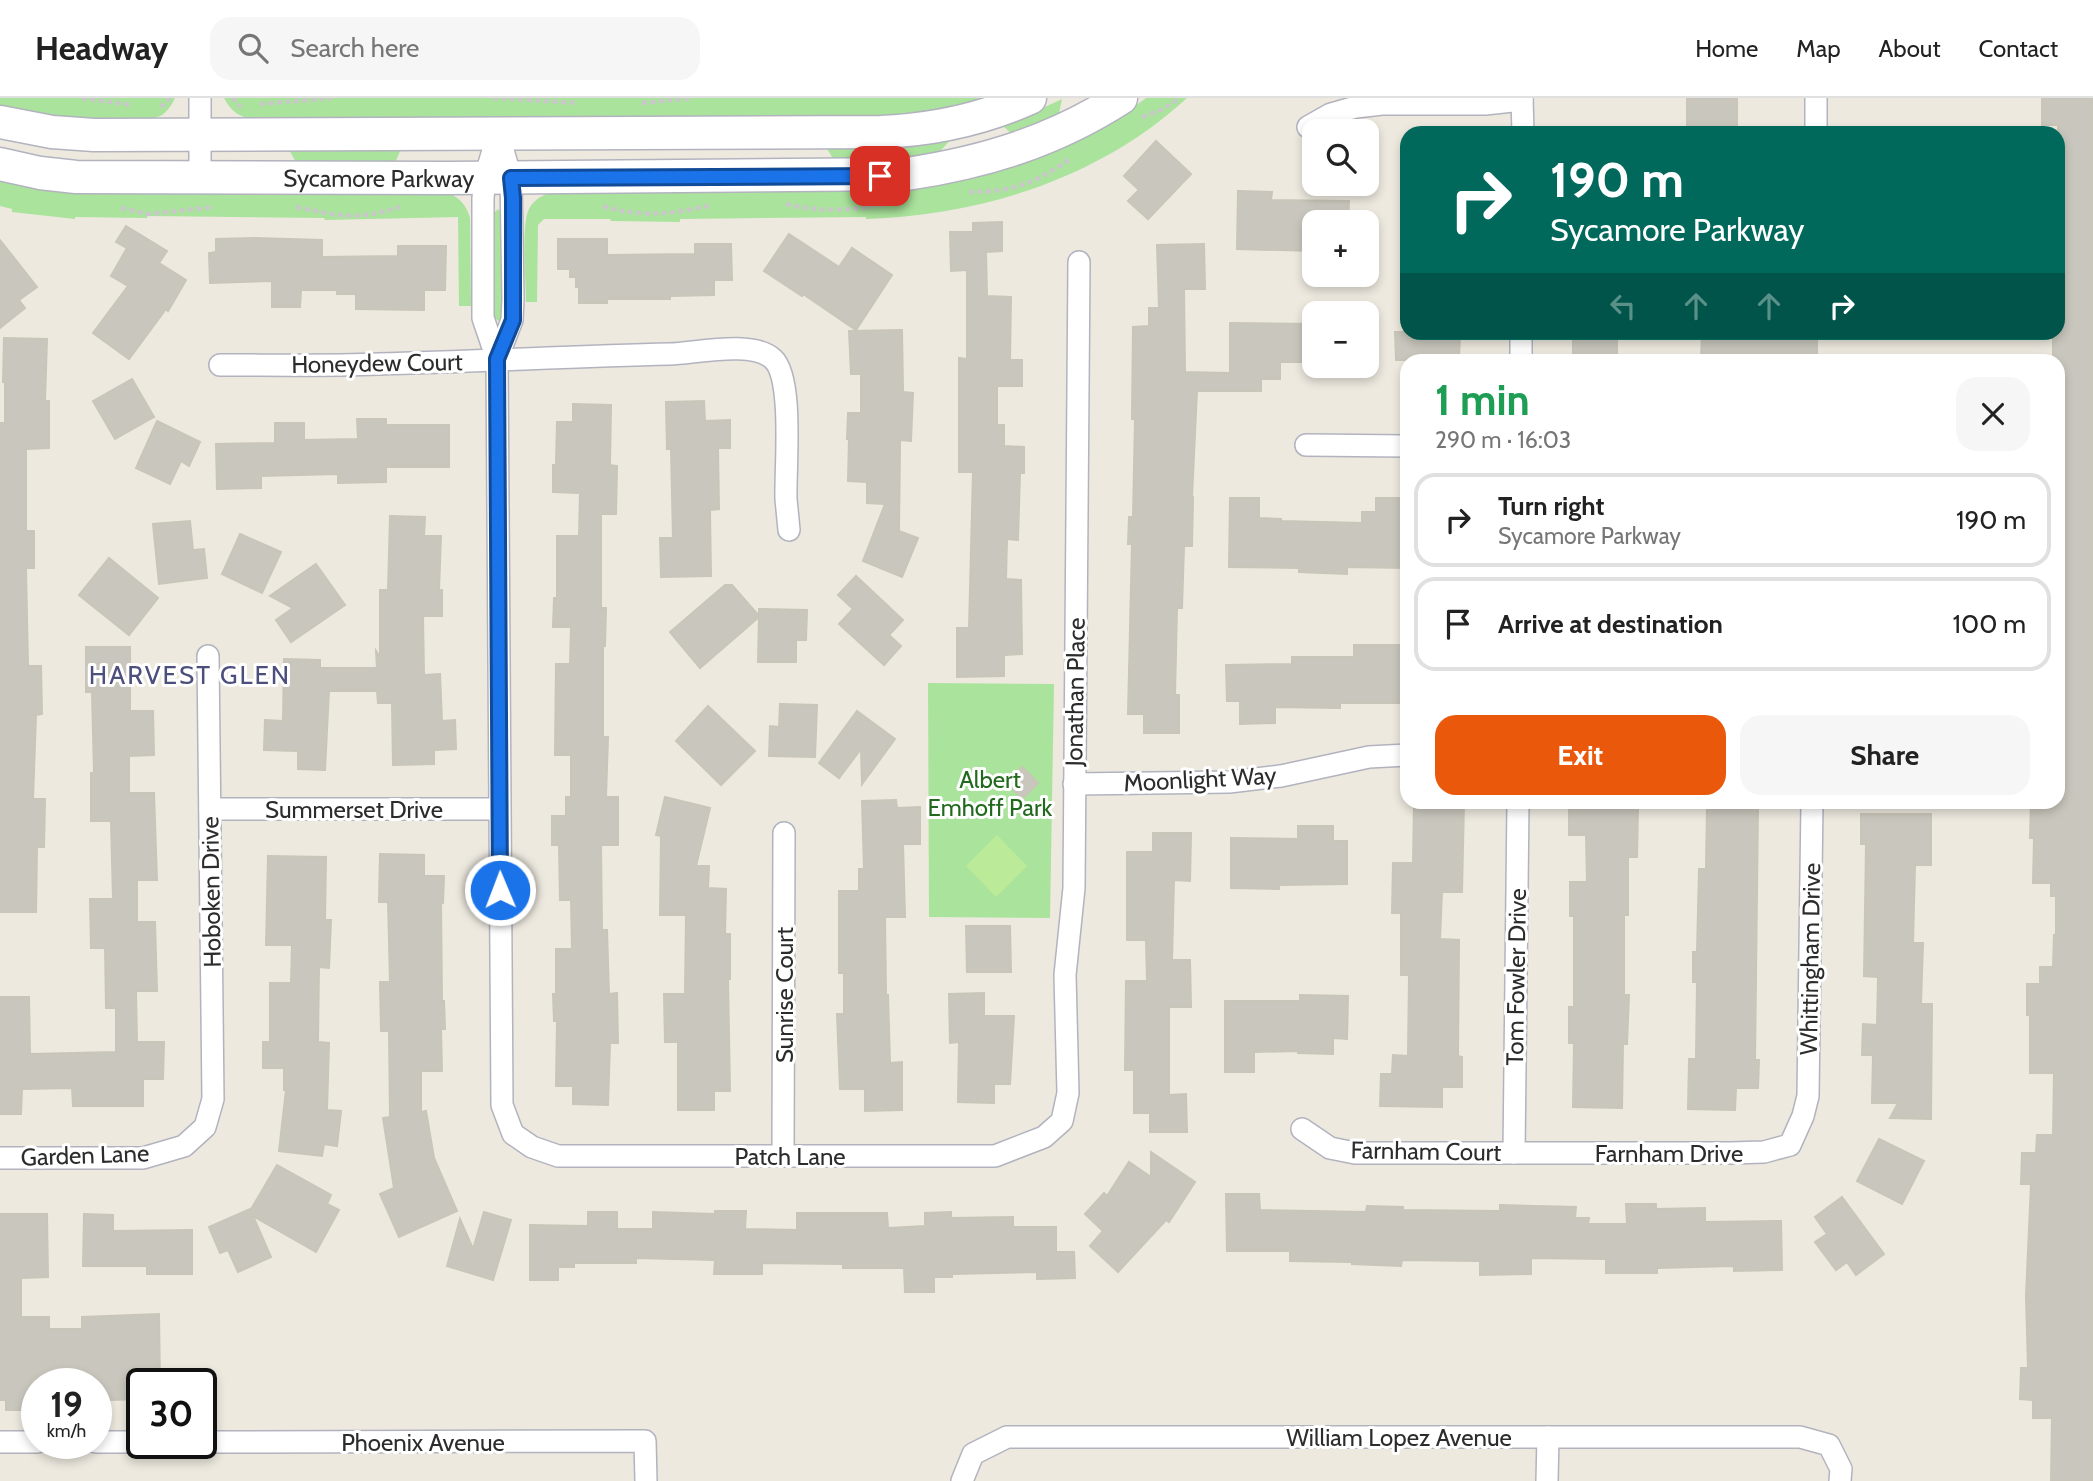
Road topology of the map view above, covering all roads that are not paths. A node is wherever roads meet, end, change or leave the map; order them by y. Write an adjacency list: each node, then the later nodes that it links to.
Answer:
1 (200, 98): 11 (street)
2 (1030, 98): 10 (main road, Sycamore Parkway)
3 (1121, 98): 14 (main road, Sycamore Parkway)
4 (1816, 98): 9 (street)
5 (1522, 99): 6 (street); 8 (street)
6 (1322, 119)
7 (0, 122): 11 (main road, Sycamore Parkway)
8 (1523, 126)
9 (1816, 126)
10 (498, 133): 11 (main road, Sycamore Parkway); 14 (street)
11 (200, 134): 13 (street)
12 (0, 164): 13 (main road, Sycamore Parkway)
13 (200, 177): 14 (main road, Sycamore Parkway)
14 (498, 178): 16 (street); 16 (street)
15 (1079, 262): 23 (street, Jonathan Place)
16 (497, 359): 17 (street, Honeydew Court); 20 (street, Honeydew Court); 24 (street)
17 (220, 365)
18 (1306, 445): 19 (street)
19 (1400, 446)
20 (789, 530)
21 (208, 656): 25 (street, Hoboken Drive)
22 (1400, 755): 23 (street, Moonlight Way)
23 (1074, 784): 30 (street, Jonathan Place)
24 (499, 808): 25 (street, Summerset Drive); 34 (street, Patch Lane)
25 (210, 809): 31 (street, Hoboken Drive)
26 (1518, 809): 33 (street, Tom Fowler Drive)
27 (1812, 809): 29 (street, Whittingham Drive)
28 (784, 833): 34 (street, Sunrise Court)
29 (1803, 1116): 33 (street, Farnham Drive)
30 (1062, 1121): 34 (street, Patch Lane)
31 (205, 1127): 35 (street, Garden Lane)
32 (1302, 1129): 33 (street, Farnham Court)
33 (1514, 1153)
34 (783, 1156)
35 (0, 1158)
36 (1548, 1437): 41 (street, William Lopez Avenue); 42 (street); 43 (street, William Lopez Avenue)
37 (0, 1442): 38 (street)
38 (21, 1442)
39 (217, 1442): 40 (street, Phoenix Avenue)
40 (646, 1481)
41 (962, 1481)
42 (1547, 1481)
43 (1840, 1481)

